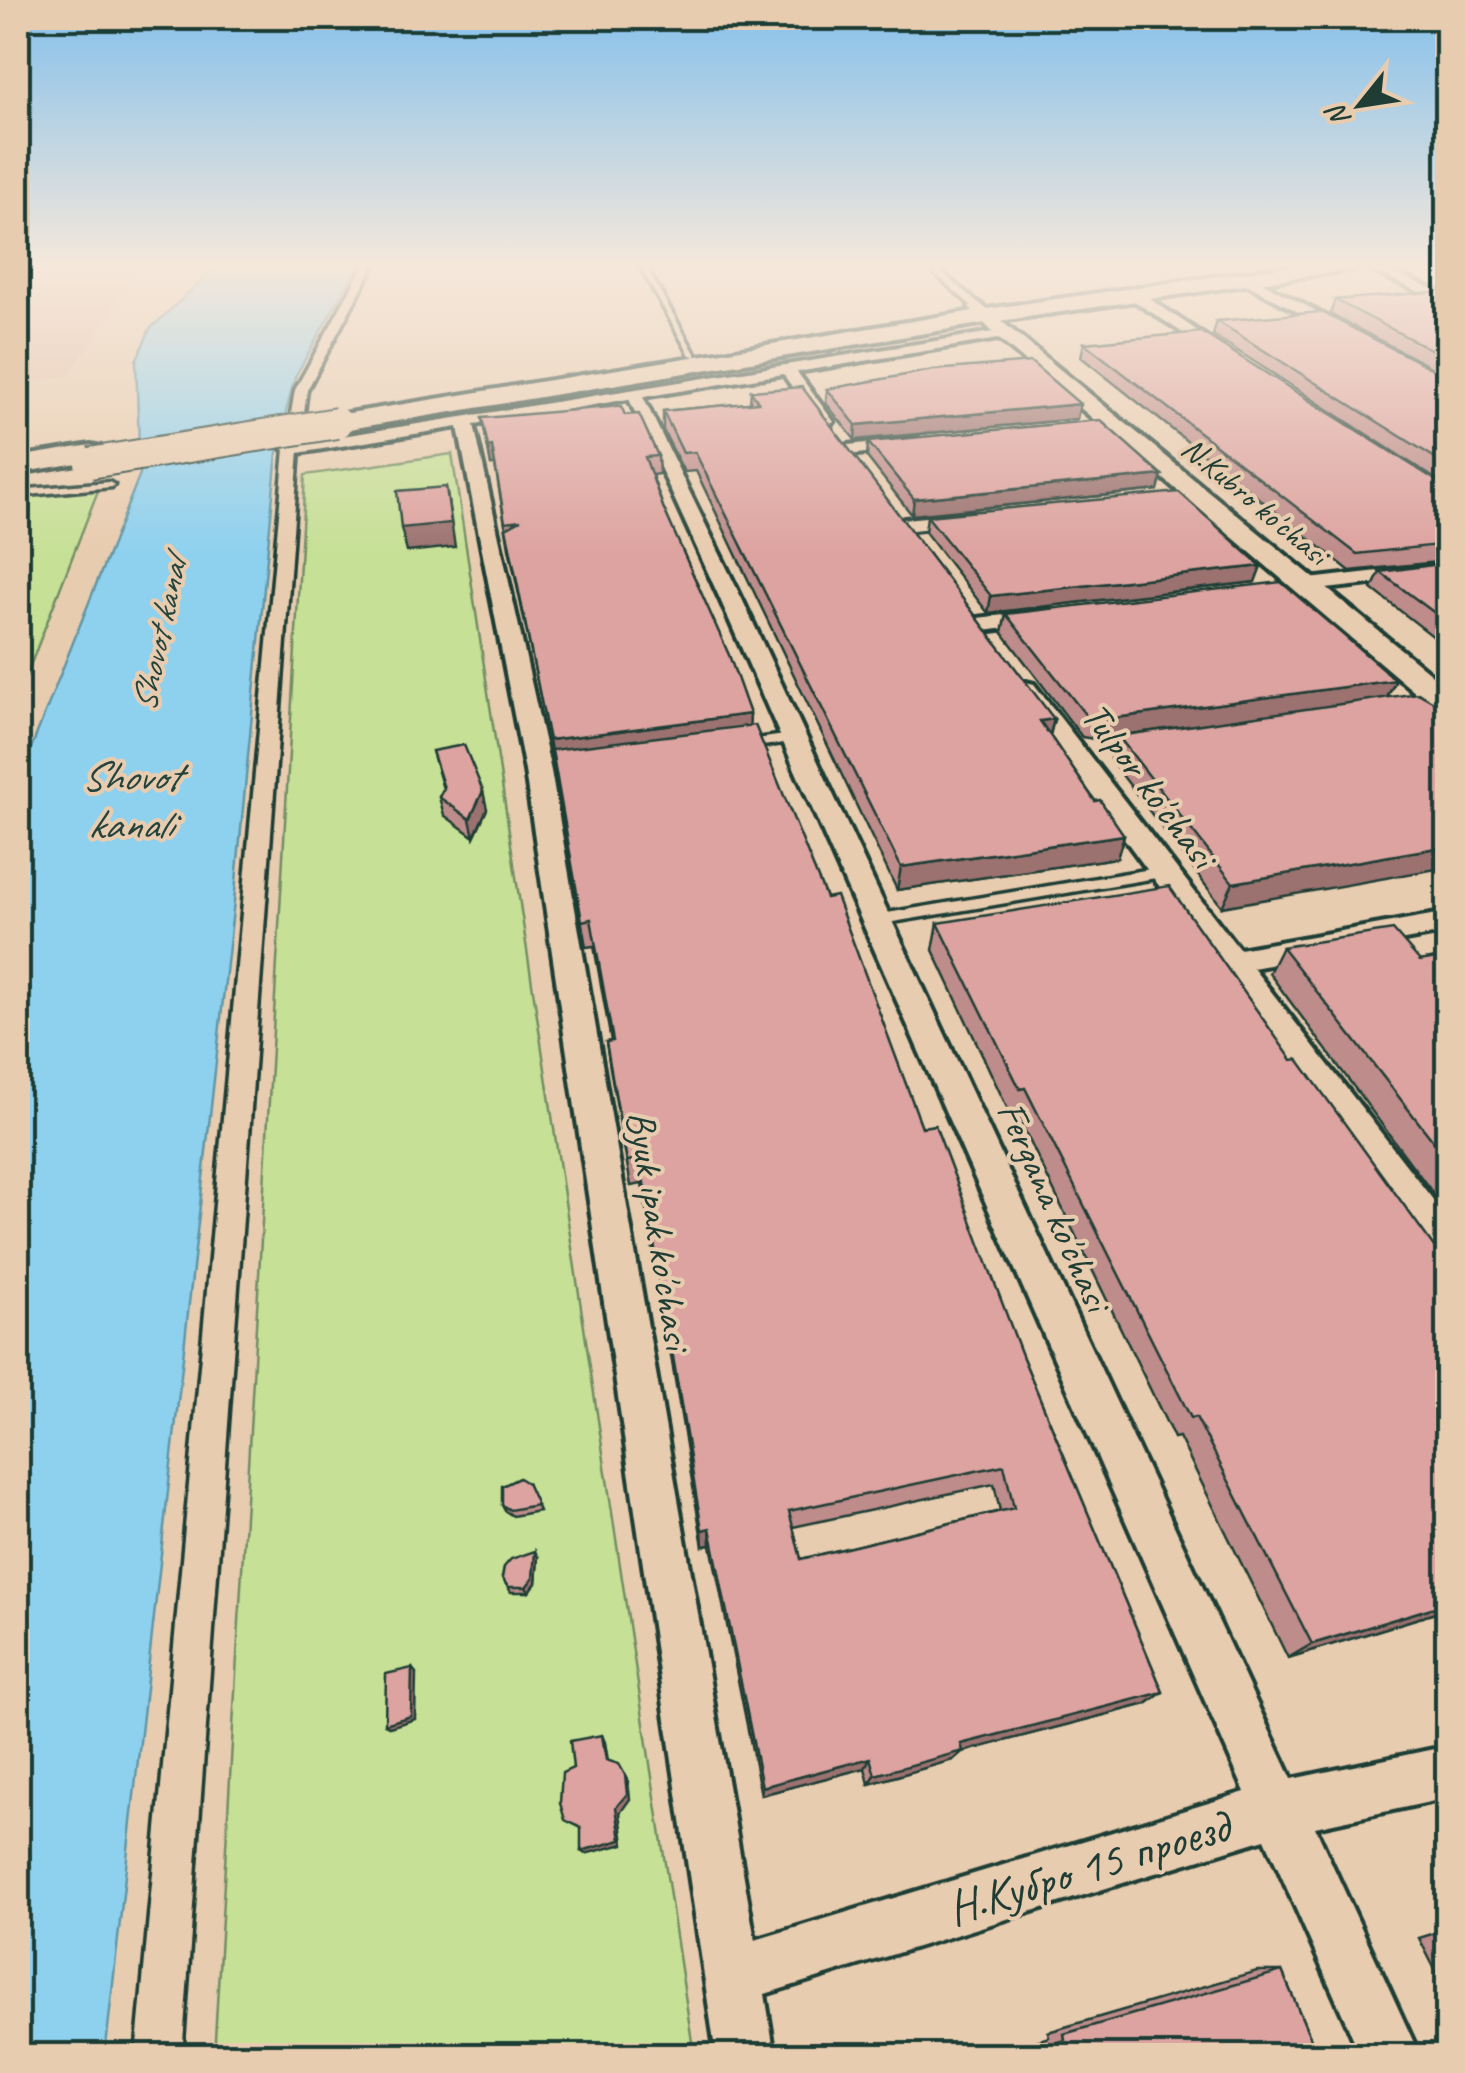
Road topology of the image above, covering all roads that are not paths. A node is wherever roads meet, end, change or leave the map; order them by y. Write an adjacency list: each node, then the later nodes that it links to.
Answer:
1 (317, 360): 13 (street)
2 (667, 360): 10 (main road)
3 (693, 360): 10 (main road)
4 (845, 360): 7 (street)
5 (1033, 360): 18 (street, N.Kubro ko'chasi)
6 (1233, 360): 8 (street)
7 (787, 369): 9 (street); 12 (street)
8 (1249, 370)
9 (634, 394): 11 (street); 28 (street, Fergana ko'chasi)
10 (335, 419): 15 (main road, bridge)
11 (465, 422): 13 (street); 39 (street, Byuk ipak ko'chasi)
12 (923, 442)
13 (292, 449): 40 (street)
14 (18, 464): 15 (main road)
15 (97, 467): 16 (main road); 17 (lane)
16 (18, 474)
17 (18, 494)
18 (1198, 496): 19 (street); 23 (street, N.Kubro ko'chasi)
19 (1161, 500)
20 (987, 517): 21 (street)
21 (921, 548)
22 (1448, 569): 23 (street)
23 (1308, 586): 24 (street); 26 (street, N.Kubro ko'chasi)
24 (1271, 590)
25 (1071, 614): 31 (street, Tulpor ko'chasi)
26 (1446, 701): 27 (street)
27 (1403, 705)
28 (792, 738): 29 (lane); 33 (street, Fergana ko'chasi)
29 (734, 746)
30 (1112, 748): 31 (street)
31 (1076, 753): 32 (street, Tulpor ko'chasi)
32 (1163, 872): 33 (lane); 35 (street, Tulpor ko'chasi)
33 (874, 920): 38 (street, Fergana ko'chasi)
34 (1448, 922): 35 (street)
35 (1232, 961): 36 (street, Tulpor ko'chasi)
36 (1446, 1244)
37 (1448, 1772): 38 (street, Н.Кубро 15 проезд)
38 (1279, 1808): 39 (street, Н.Кубро 15 проезд); 42 (street, Fergana ko'chasi)
39 (733, 1976): 41 (street, Byuk ipak ko'chasi)
40 (159, 2056)
41 (746, 2056)
42 (1392, 2056)

